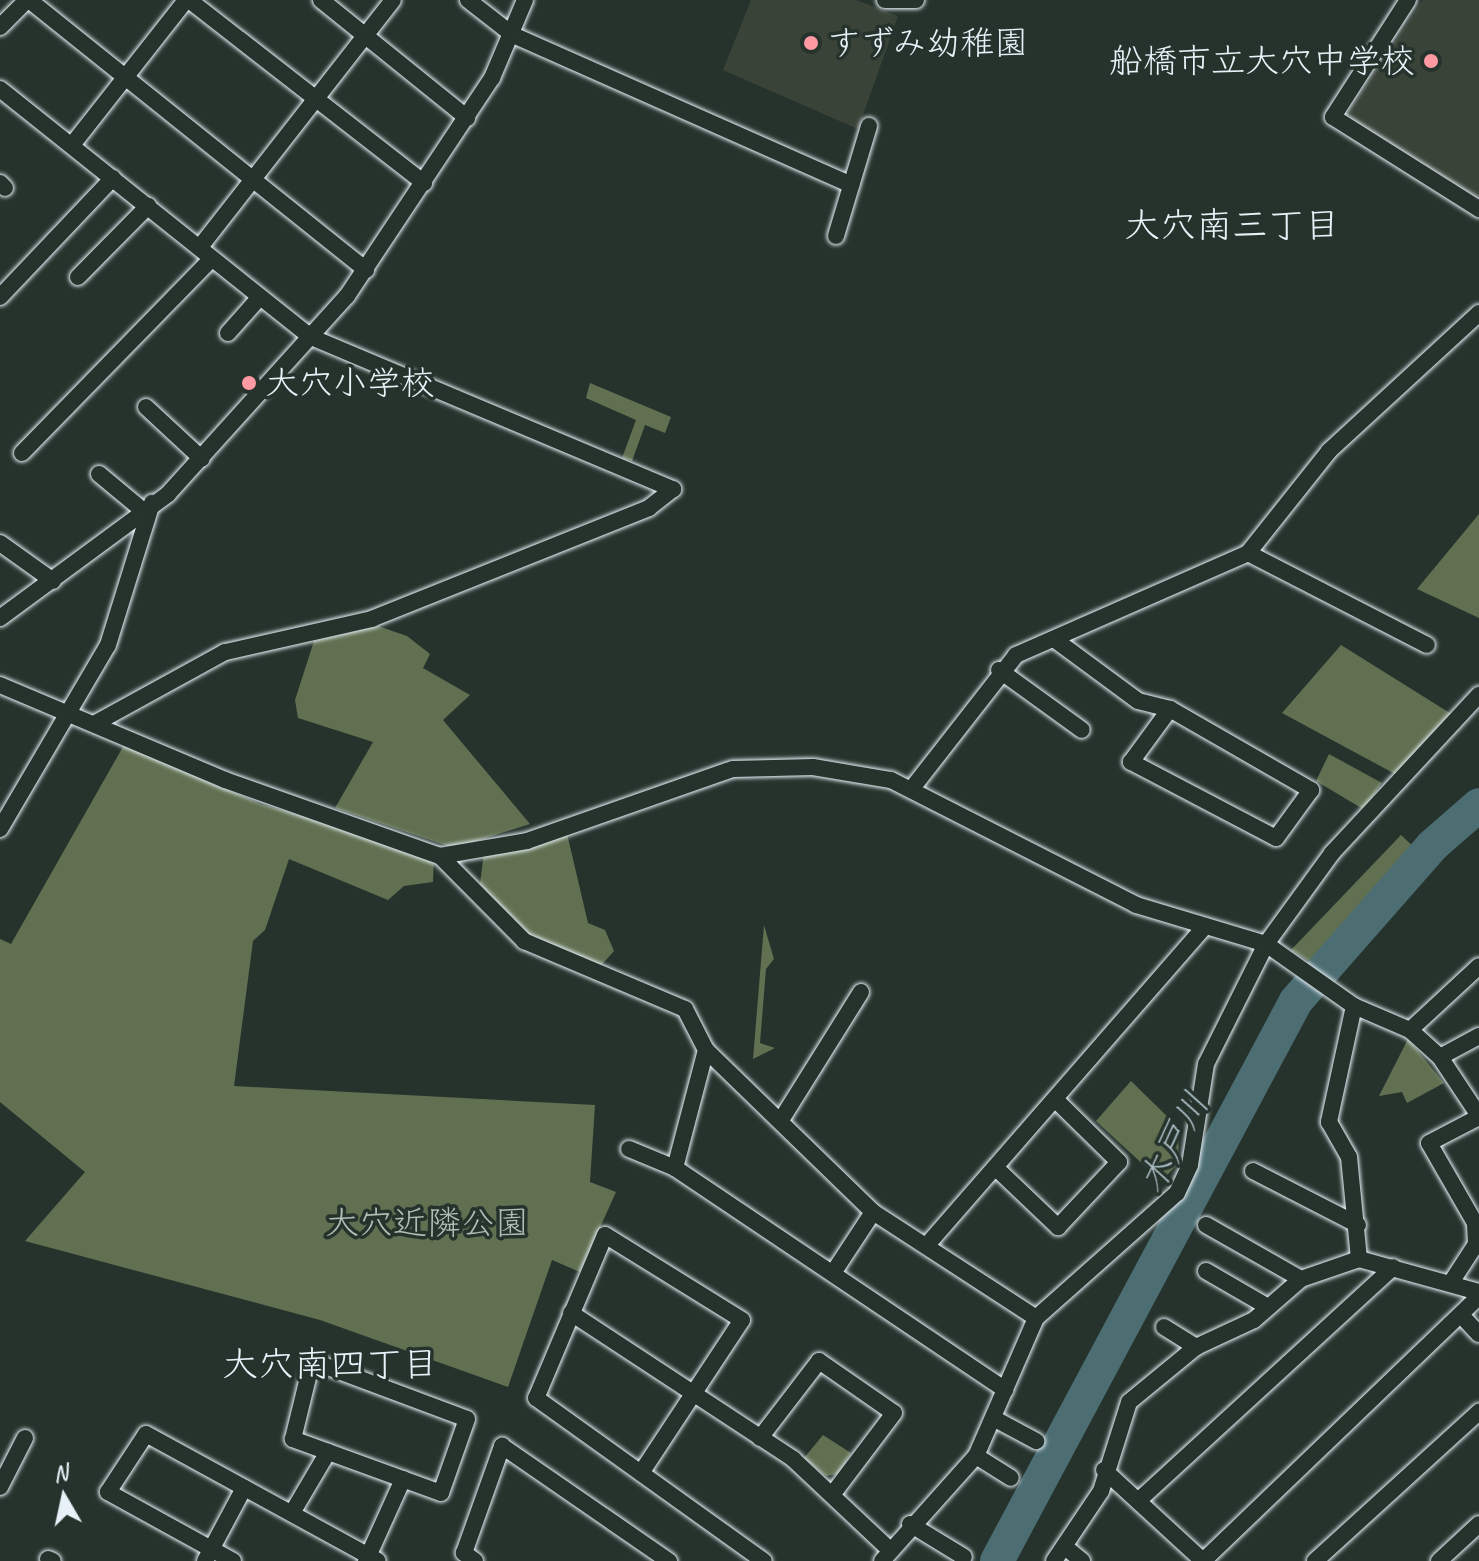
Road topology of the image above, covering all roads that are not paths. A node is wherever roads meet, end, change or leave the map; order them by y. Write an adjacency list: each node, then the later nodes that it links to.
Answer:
1 (28, 0): 10 (street); 13 (street)
2 (187, 0): 13 (street); 15 (street)
3 (321, 0): 12 (street)
4 (393, 0): 12 (street)
5 (468, 0): 11 (street)
6 (525, 0): 11 (street)
7 (885, 0): 8 (street)
8 (916, 0)
9 (1408, 0): 24 (street)
10 (0, 27)
11 (513, 35): 16 (street); 22 (street)
12 (365, 36): 15 (street); 16 (street)
13 (126, 77): 18 (street); 20 (street)
14 (0, 89): 18 (street)
15 (315, 100): 20 (street); 21 (street)
16 (467, 118): 21 (street)
17 (869, 126): 22 (street)
18 (72, 145): 19 (street)
19 (113, 178): 23 (street); 29 (street)
20 (253, 180): 26 (street); 27 (street)
21 (424, 183): 27 (street)
22 (851, 185): 25 (street)
23 (148, 206): 26 (street); 28 (street)
24 (1479, 209)
25 (836, 236)
26 (205, 253): 30 (street); 35 (street)
27 (366, 270): 33 (street)
28 (78, 277)
29 (0, 297)
30 (260, 297): 32 (street); 33 (street)
31 (1479, 313): 40 (street)
32 (228, 333)
33 (311, 337): 36 (street); 50 (street)
34 (146, 407): 36 (street)
35 (22, 453)
36 (202, 459): 38 (street)
37 (99, 474): 38 (street)
38 (146, 506): 41 (street); 49 (street)
39 (0, 543): 41 (street)
40 (1248, 553): 43 (street); 44 (street)
41 (53, 581): 42 (street)
42 (0, 618)
43 (1054, 639): 45 (street); 48 (street)
44 (1427, 645)
45 (999, 670): 51 (street); 52 (street)
46 (0, 685): 49 (street)
47 (1479, 695): 56 (street)
48 (1170, 709): 48 (street)
49 (71, 716): 50 (street); 53 (street)
50 (94, 724): 54 (street)
51 (1082, 730)
52 (913, 787): 54 (street); 55 (street)
53 (0, 829)
54 (440, 856): 62 (street)
55 (1205, 926): 56 (street); 64 (street)
56 (1266, 944): 59 (street); 86 (street)
57 (1479, 966): 60 (street)
58 (861, 992): 66 (street)
59 (1354, 1006): 60 (street); 74 (street)
60 (1410, 1030): 63 (street)
61 (1479, 1036): 63 (street)
62 (706, 1050): 66 (street); 68 (street)
63 (1440, 1057): 65 (street)
64 (1058, 1102): 69 (street); 69 (street)
65 (1479, 1117): 71 (street)
66 (781, 1120): 72 (street)
67 (629, 1149): 68 (street)
68 (675, 1168): 79 (street)
69 (996, 1168): 75 (street)
70 (1253, 1171): 74 (street)
71 (1474, 1208): 81 (street)
72 (873, 1212): 75 (street); 79 (street)
73 (1206, 1225): 80 (street)
74 (1358, 1225): 76 (street)
75 (927, 1245): 86 (street)
76 (1359, 1259): 77 (street); 80 (street)
77 (1393, 1267): 81 (street); 106 (street)
78 (1206, 1271): 83 (street)
79 (833, 1273): 90 (street)
80 (1301, 1279): 83 (street)
81 (1452, 1281): 82 (street)
82 (1479, 1294): 85 (street)
83 (1268, 1307): 89 (street)
84 (571, 1313): 91 (street); 91 (street); 100 (street)
85 (1461, 1315): 88 (street); 121 (street)
86 (1036, 1318): 90 (street)
87 (1164, 1327): 89 (street)
88 (1479, 1334)
89 (1196, 1347): 99 (street)
90 (1005, 1390): 93 (street)
91 (694, 1393): 95 (street); 100 (street)
92 (1479, 1412): 122 (street)
93 (995, 1419): 96 (street); 98 (street)
94 (25, 1438): 103 (street)
95 (760, 1438): 105 (street); 105 (street)
96 (1036, 1441)
97 (328, 1452): 102 (street); 102 (street); 107 (street)
98 (976, 1456): 101 (street); 108 (street)
99 (1104, 1470): 106 (street); 110 (street)
100 (641, 1473): 118 (street)
101 (1011, 1478)
102 (403, 1479): 114 (street)
103 (0, 1487)
104 (244, 1488): 107 (street); 111 (street); 111 (street)
105 (832, 1495): 112 (street)
106 (1138, 1501): 121 (street)
107 (292, 1513): 114 (street)
108 (910, 1524): 112 (street); 113 (street)
109 (1479, 1524): 123 (street)
110 (1065, 1547): 119 (street); 120 (street)
111 (208, 1555): 115 (street)
112 (886, 1555)
113 (964, 1557)
114 (371, 1559)
115 (233, 1561)
116 (475, 1561): 117 (street)
117 (669, 1561)
118 (764, 1561)
119 (1054, 1561)
120 (1082, 1561)
121 (1203, 1561)
122 (1315, 1561)
123 (1439, 1561)

